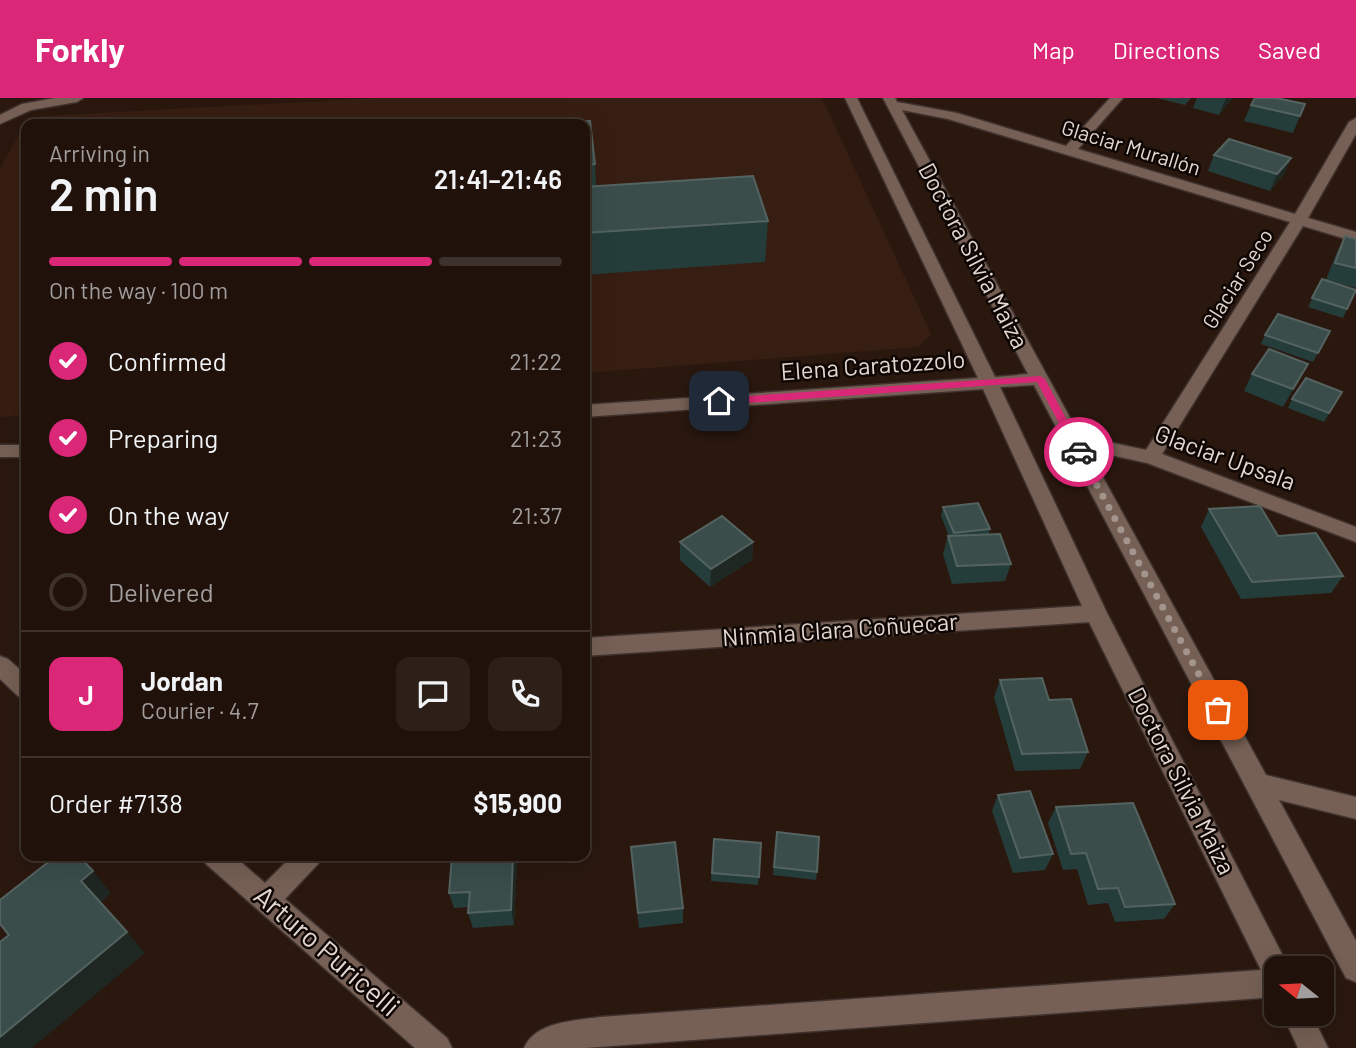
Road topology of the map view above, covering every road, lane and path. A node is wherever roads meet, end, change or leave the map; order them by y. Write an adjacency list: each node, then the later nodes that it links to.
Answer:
1 (77, 98): 5 (street)
2 (851, 98): 11 (street, Doctora Silvia Maiza)
3 (1117, 98): 7 (street)
4 (891, 102): 7 (street, Glaciar Murallón); 10 (street, Doctora Silvia Maiza)
5 (1, 111)
6 (1356, 122): 8 (street, Glaciar Seco)
7 (1069, 151): 8 (street, Glaciar Murallón)
8 (1300, 220): 9 (street, Glaciar Murallón); 16 (street, Glaciar Seco)
9 (1356, 237)
10 (1040, 379): 11 (street, Elena Caratozzolo); 13 (street, Doctora Silvia Maiza)
11 (989, 382): 12 (street, Elena Caratozzolo); 18 (street, Doctora Silvia Maiza)
12 (590, 411)
13 (1073, 442): 16 (street, Glaciar Upsala); 22 (street, Doctora Silvia Maiza)
14 (0, 451): 15 (street)
15 (21, 451)
16 (1151, 457): 17 (street, Glaciar Upsala)
17 (1356, 535)
18 (1096, 613): 19 (street, Ninmia Clara Coñuecar); 27 (street, Doctora Silvia Maiza)
19 (590, 647)
20 (0, 665): 21 (street)
21 (21, 684)
22 (1257, 784): 23 (street); 28 (street, Doctora Silvia Maiza)
23 (1356, 808)
24 (221, 861): 26 (street, Arturo Puricelli)
25 (304, 861): 26 (street)
26 (267, 899): 31 (street, Arturo Puricelli)
27 (1268, 956)
28 (1356, 968)
29 (1264, 984): 32 (street)
30 (1302, 1026): 33 (street)
31 (438, 1048)
32 (539, 1048)
33 (1313, 1048)

